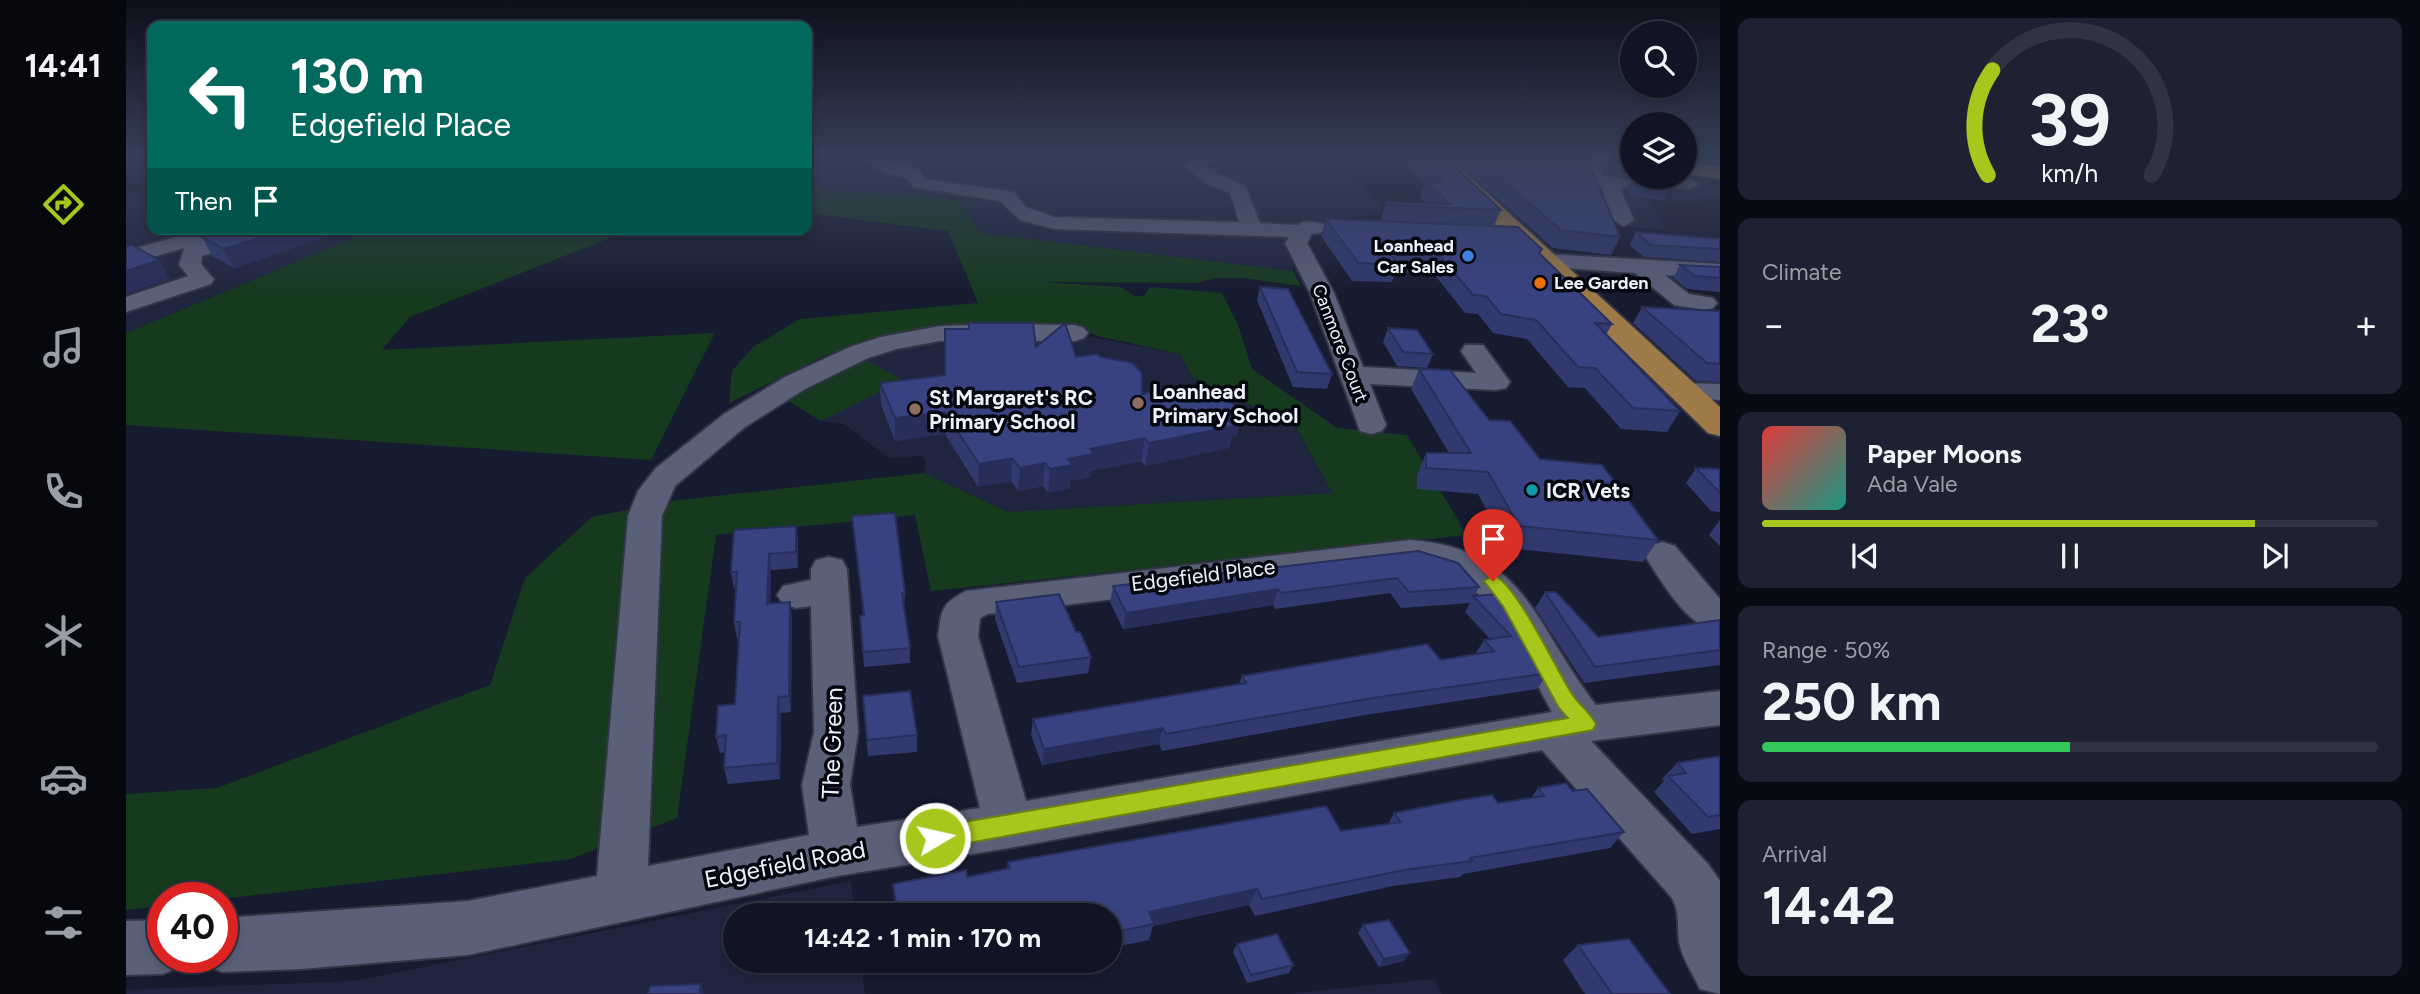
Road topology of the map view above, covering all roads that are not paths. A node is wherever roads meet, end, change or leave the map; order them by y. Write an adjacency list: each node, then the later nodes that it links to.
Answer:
1 (1012, 202): 6 (street)
2 (1242, 202): 6 (street)
3 (1483, 202): 12 (main road)
4 (1617, 202): 5 (street)
5 (1624, 219)
6 (1251, 227): 8 (street)
7 (1345, 229): 8 (street)
8 (1303, 232): 21 (street, Canmore Court)
9 (1491, 234): 12 (street)
10 (208, 235): 13 (street)
11 (250, 235): 18 (street)
12 (1517, 235): 14 (main road)
13 (126, 258)
14 (1545, 261): 15 (street); 22 (main road)
15 (1639, 265): 16 (street); 17 (street)
16 (1720, 271)
17 (1705, 303)
18 (126, 305)
19 (1060, 340): 33 (street)
20 (1474, 351): 21 (street)
21 (1353, 375): 24 (street, Canmore Court)
22 (1682, 391): 23 (street); 25 (main road)
23 (1720, 391)
24 (1371, 425)
25 (1720, 426)
26 (1662, 554): 28 (street)
27 (818, 585): 32 (street, The Green)
28 (1720, 620)
29 (1720, 708): 30 (street, Edgefield Road)
30 (1568, 727): 31 (street, Edgefield Road); 31 (street, Edgefield Place); 37 (street)
31 (1009, 826): 32 (street, Edgefield Road)
32 (836, 853): 33 (street, Edgefield Road)
33 (621, 896): 34 (street, Edgefield Road)
34 (238, 944)
35 (147, 947): 36 (street)
36 (126, 948)
37 (1720, 969)

